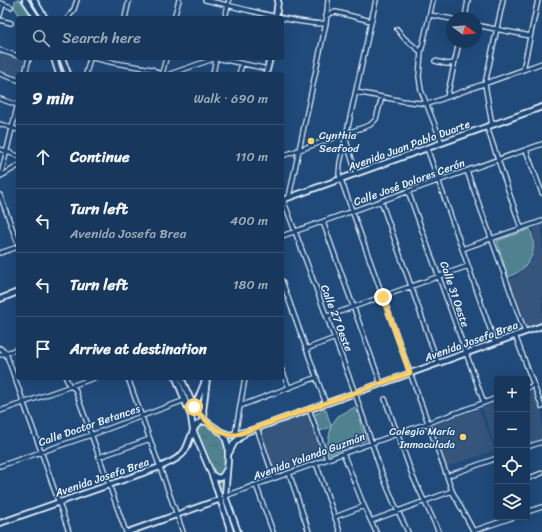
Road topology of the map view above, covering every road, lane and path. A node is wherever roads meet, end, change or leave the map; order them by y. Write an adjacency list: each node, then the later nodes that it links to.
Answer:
1 (25, 0): 21 (main road)
2 (34, 0): 22 (main road)
3 (77, 0): 23 (street)
4 (129, 0): 24 (street)
5 (179, 0): 25 (street)
6 (205, 0): 16 (street)
7 (229, 0): 16 (street)
8 (278, 0): 28 (main road)
9 (328, 0): 29 (street)
10 (376, 0): 33 (street)
11 (433, 0): 20 (street)
12 (468, 0): 18 (street)
13 (503, 0): 38 (street)
14 (538, 0): 39 (street)
15 (1, 4): 17 (street); 19 (street)
16 (228, 5): 26 (street); 27 (street)
17 (11, 6)
18 (465, 12)
19 (0, 15)
20 (430, 15): 31 (street); 42 (street)
21 (35, 16)
22 (44, 16)
23 (69, 16)
24 (125, 16)
25 (175, 16)
26 (225, 16)
27 (272, 16)
28 (276, 16)
29 (326, 16): 33 (street); 35 (street)
30 (284, 18): 35 (street)
31 (446, 18)
32 (0, 20): 34 (street)
33 (372, 21): 75 (street)
34 (11, 23)
35 (326, 23): 94 (street)
36 (482, 26): 38 (street)
37 (397, 29): 42 (street)
38 (497, 29): 39 (street); 74 (street)
39 (530, 36): 61 (street)
40 (458, 48): 57 (street)
41 (0, 50): 43 (street)
42 (421, 52): 80 (street)
43 (16, 55)
44 (27, 60): 62 (street)
45 (55, 60): 63 (main road)
46 (63, 60): 64 (main road)
47 (91, 60): 65 (street)
48 (102, 60): 56 (street)
49 (117, 60): 56 (street)
50 (165, 60): 67 (street)
51 (210, 60): 68 (street)
52 (216, 60): 69 (street)
53 (225, 60): 59 (street)
54 (270, 60): 71 (main road)
55 (435, 61): 57 (street)
56 (116, 63): 66 (street)
57 (454, 63): 77 (street)
58 (542, 63): 61 (street)
59 (242, 64): 60 (street); 70 (street)
60 (263, 68)
61 (523, 70): 74 (street)
62 (25, 72)
63 (58, 72)
64 (67, 72)
65 (87, 72)
66 (156, 72)
67 (160, 72)
68 (176, 72)
69 (213, 72)
70 (240, 72)
71 (266, 72)
72 (0, 74): 73 (street)
73 (16, 79)
74 (485, 84): 77 (street); 84 (street)
75 (356, 92): 76 (street); 88 (street)
76 (382, 97): 80 (street); 88 (street)
77 (447, 97): 80 (street)
78 (0, 99): 79 (street)
79 (16, 103)
80 (428, 104): 90 (street)
81 (542, 107): 84 (main road, Avenida Juan Pablo Duarte)
82 (16, 112): 86 (street)
83 (0, 124): 86 (street)
84 (492, 125): 85 (main road, Avenida Juan Pablo Duarte)
85 (487, 127): 90 (main road, Avenida Juan Pablo Duarte); 99 (street)
86 (12, 128): 87 (street); 96 (street)
87 (16, 129)
88 (347, 134): 89 (street); 94 (street)
89 (346, 139): 102 (street); 104 (street)
90 (442, 143): 92 (main road, Avenida Juan Pablo Duarte)
91 (542, 144): 95 (street, Calle José Dolores Cerón)
92 (427, 148): 102 (main road, Avenida Juan Pablo Duarte); 105 (street)
93 (0, 149): 96 (street)
94 (300, 149): 98 (street); 109 (street)
95 (526, 150): 99 (street, Calle José Dolores Cerón); 107 (street)
96 (6, 152): 97 (street); 103 (street)
97 (16, 155)
98 (284, 155)
99 (498, 160): 101 (street, Calle José Dolores Cerón); 116 (street)
100 (16, 167): 103 (street)
101 (467, 171): 105 (street, Calle José Dolores Cerón); 120 (street)
102 (356, 173): 104 (main road, Avenida Juan Pablo Duarte)
103 (0, 176)
104 (341, 179): 109 (main road, Avenida Juan Pablo Duarte); 113 (street)
105 (438, 181): 106 (street, Calle José Dolores Cerón); 122 (street)
106 (408, 191): 111 (street, Calle José Dolores Cerón); 125 (street, Calle 31 Oeste)
107 (542, 193)
108 (0, 195): 119 (street)
109 (289, 197): 110 (main road, Avenida Juan Pablo Duarte)
110 (284, 199)
111 (381, 201): 113 (street, Calle José Dolores Cerón); 126 (street)
112 (284, 205): 117 (street, Calle 27 Oeste)
113 (352, 211): 115 (street, Calle José Dolores Cerón); 129 (street)
114 (542, 221): 116 (street)
115 (322, 222): 117 (street, Calle José Dolores Cerón); 131 (street)
116 (521, 228): 120 (street)
117 (295, 232): 118 (street, Calle José Dolores Cerón); 132 (street, Calle 27 Oeste)
118 (284, 235)
119 (16, 239)
120 (493, 239): 122 (street); 134 (street)
121 (16, 246): 123 (street)
122 (462, 249): 124 (street)
123 (0, 253)
124 (468, 266): 125 (street); 137 (street)
125 (440, 277): 126 (street); 142 (street, Calle 31 Oeste)
126 (412, 286): 129 (street); 144 (street)
127 (284, 287): 140 (street)
128 (16, 293): 130 (main road)
129 (383, 297): 131 (street); 145 (street)
130 (0, 299)
131 (353, 307): 132 (street); 156 (street)
132 (328, 316): 136 (street, Calle 27 Oeste)
133 (542, 326): 134 (main road, Avenida Josefa Brea)
134 (525, 332): 135 (main road, Avenida Josefa Brea)
135 (515, 335): 137 (main road, Avenida Josefa Brea); 157 (street)
136 (335, 338): 140 (street); 163 (street, Calle 27 Oeste)
137 (495, 343): 142 (main road, Avenida Josefa Brea)
138 (0, 348): 141 (street)
139 (16, 350): 141 (street)
140 (306, 350): 147 (street)
141 (6, 353): 143 (street); 167 (street)
142 (465, 353): 144 (main road, Avenida Josefa Brea); 168 (street, Calle 31 Oeste)
143 (0, 355)
144 (438, 363): 145 (main road, Avenida Josefa Brea)
145 (410, 373): 156 (main road, Avenida Josefa Brea); 178 (street)
146 (284, 375): 160 (street)
147 (316, 377): 160 (street); 169 (street)
148 (67, 380): 158 (street)
149 (89, 380): 158 (street)
150 (129, 380): 175 (street)
151 (177, 380): 166 (main road)
152 (182, 380): 161 (main road)
153 (206, 380): 162 (main road)
154 (207, 380): 177 (main road)
155 (246, 380): 170 (street)
156 (381, 384): 163 (main road, Avenida Josefa Brea)
157 (534, 385): 159 (street); 172 (street)
158 (72, 387): 167 (street); 184 (street)
159 (530, 387)
160 (289, 388): 170 (street)
161 (186, 392): 162 (main road); 171 (main road)
162 (200, 393): 171 (main road)
163 (355, 393): 169 (main road, Avenida Josefa Brea); 188 (street, Calle 27 Oeste)
164 (385, 399): 183 (street)
165 (494, 399): 168 (street, Avenida Yolanda Guzmán)
166 (185, 400): 175 (street, Calle Doctor Betances); 176 (main road)
167 (24, 402): 174 (street); 190 (street)
168 (484, 403): 178 (street, Avenida Yolanda Guzmán)
169 (326, 404): 173 (main road, Avenida Josefa Brea)
170 (240, 406): 185 (street)
171 (194, 407): 176 (main road); 177 (main road)
172 (542, 407)
173 (309, 410): 179 (main road, Avenida Josefa Brea); 193 (street)
174 (0, 411)
175 (141, 416): 184 (street, Calle Doctor Betances); 186 (street)
176 (190, 416): 180 (main road)
177 (207, 422): 180 (main road); 181 (main road)
178 (428, 423): 183 (street, Avenida Yolanda Guzmán); 203 (street)
179 (257, 428): 182 (main road, Avenida Josefa Brea); 204 (street)
180 (193, 430): 198 (main road, Avenida Josefa Brea); 202 (main road)
181 (219, 430): 185 (main road); 195 (main road)
182 (249, 431): 185 (main road, Avenida Josefa Brea); 195 (main road, Avenida Josefa Brea)
183 (398, 434): 188 (street, Avenida Yolanda Guzmán); 211 (street)
184 (91, 435): 190 (street, Calle Doctor Betances); 192 (street)
185 (236, 435)
186 (150, 440): 192 (street); 198 (street)
187 (542, 442): 189 (street)
188 (371, 443): 191 (street, Avenida Yolanda Guzmán); 215 (street, Calle 27 Oeste)
189 (530, 446)
190 (42, 451): 197 (street, Calle Doctor Betances); 212 (street)
191 (343, 454): 193 (street, Avenida Yolanda Guzmán); 213 (street)
192 (100, 457): 206 (street)
193 (327, 459): 196 (street, Avenida Yolanda Guzmán)
194 (494, 459): 203 (street)
195 (228, 460): 199 (main road)
196 (316, 463): 200 (street, Avenida Yolanda Guzmán); 218 (street)
197 (0, 466)
198 (160, 467): 206 (main road, Avenida Josefa Brea); 217 (street)
199 (228, 467): 202 (main road); 209 (main road)
200 (289, 473): 204 (street, Avenida Yolanda Guzmán); 228 (street)
201 (542, 473): 205 (street)
202 (212, 475): 210 (main road)
203 (446, 476): 208 (street)
204 (274, 478): 207 (street, Avenida Yolanda Guzmán)
205 (530, 478)
206 (109, 484): 212 (main road, Avenida Josefa Brea); 223 (street)
207 (256, 484): 209 (street, Avenida Yolanda Guzmán); 227 (street)
208 (452, 491): 211 (street); 233 (street)
209 (225, 496): 210 (main road, Avenida Yolanda Guzmán); 226 (main road)
210 (219, 499): 217 (main road, Avenida Yolanda Guzmán); 225 (main road)
211 (424, 501): 215 (street); 232 (street)
212 (58, 502): 221 (main road, Avenida Josefa Brea); 222 (street)
213 (364, 506): 218 (street); 220 (street)
214 (542, 507): 216 (street)
215 (398, 511): 220 (street); 231 (street, Calle 27 Oeste)
216 (530, 511)
217 (177, 514): 223 (main road, Avenida Yolanda Guzmán); 224 (street)
218 (335, 517): 229 (street)
219 (506, 520): 233 (street)
220 (371, 521): 230 (street)
221 (0, 523)
222 (69, 532)
223 (127, 532)
224 (183, 532)
225 (231, 532)
226 (238, 532)
227 (273, 532)
228 (309, 532)
229 (339, 532)
230 (376, 532)
231 (408, 532)
232 (439, 532)
233 (473, 532)

